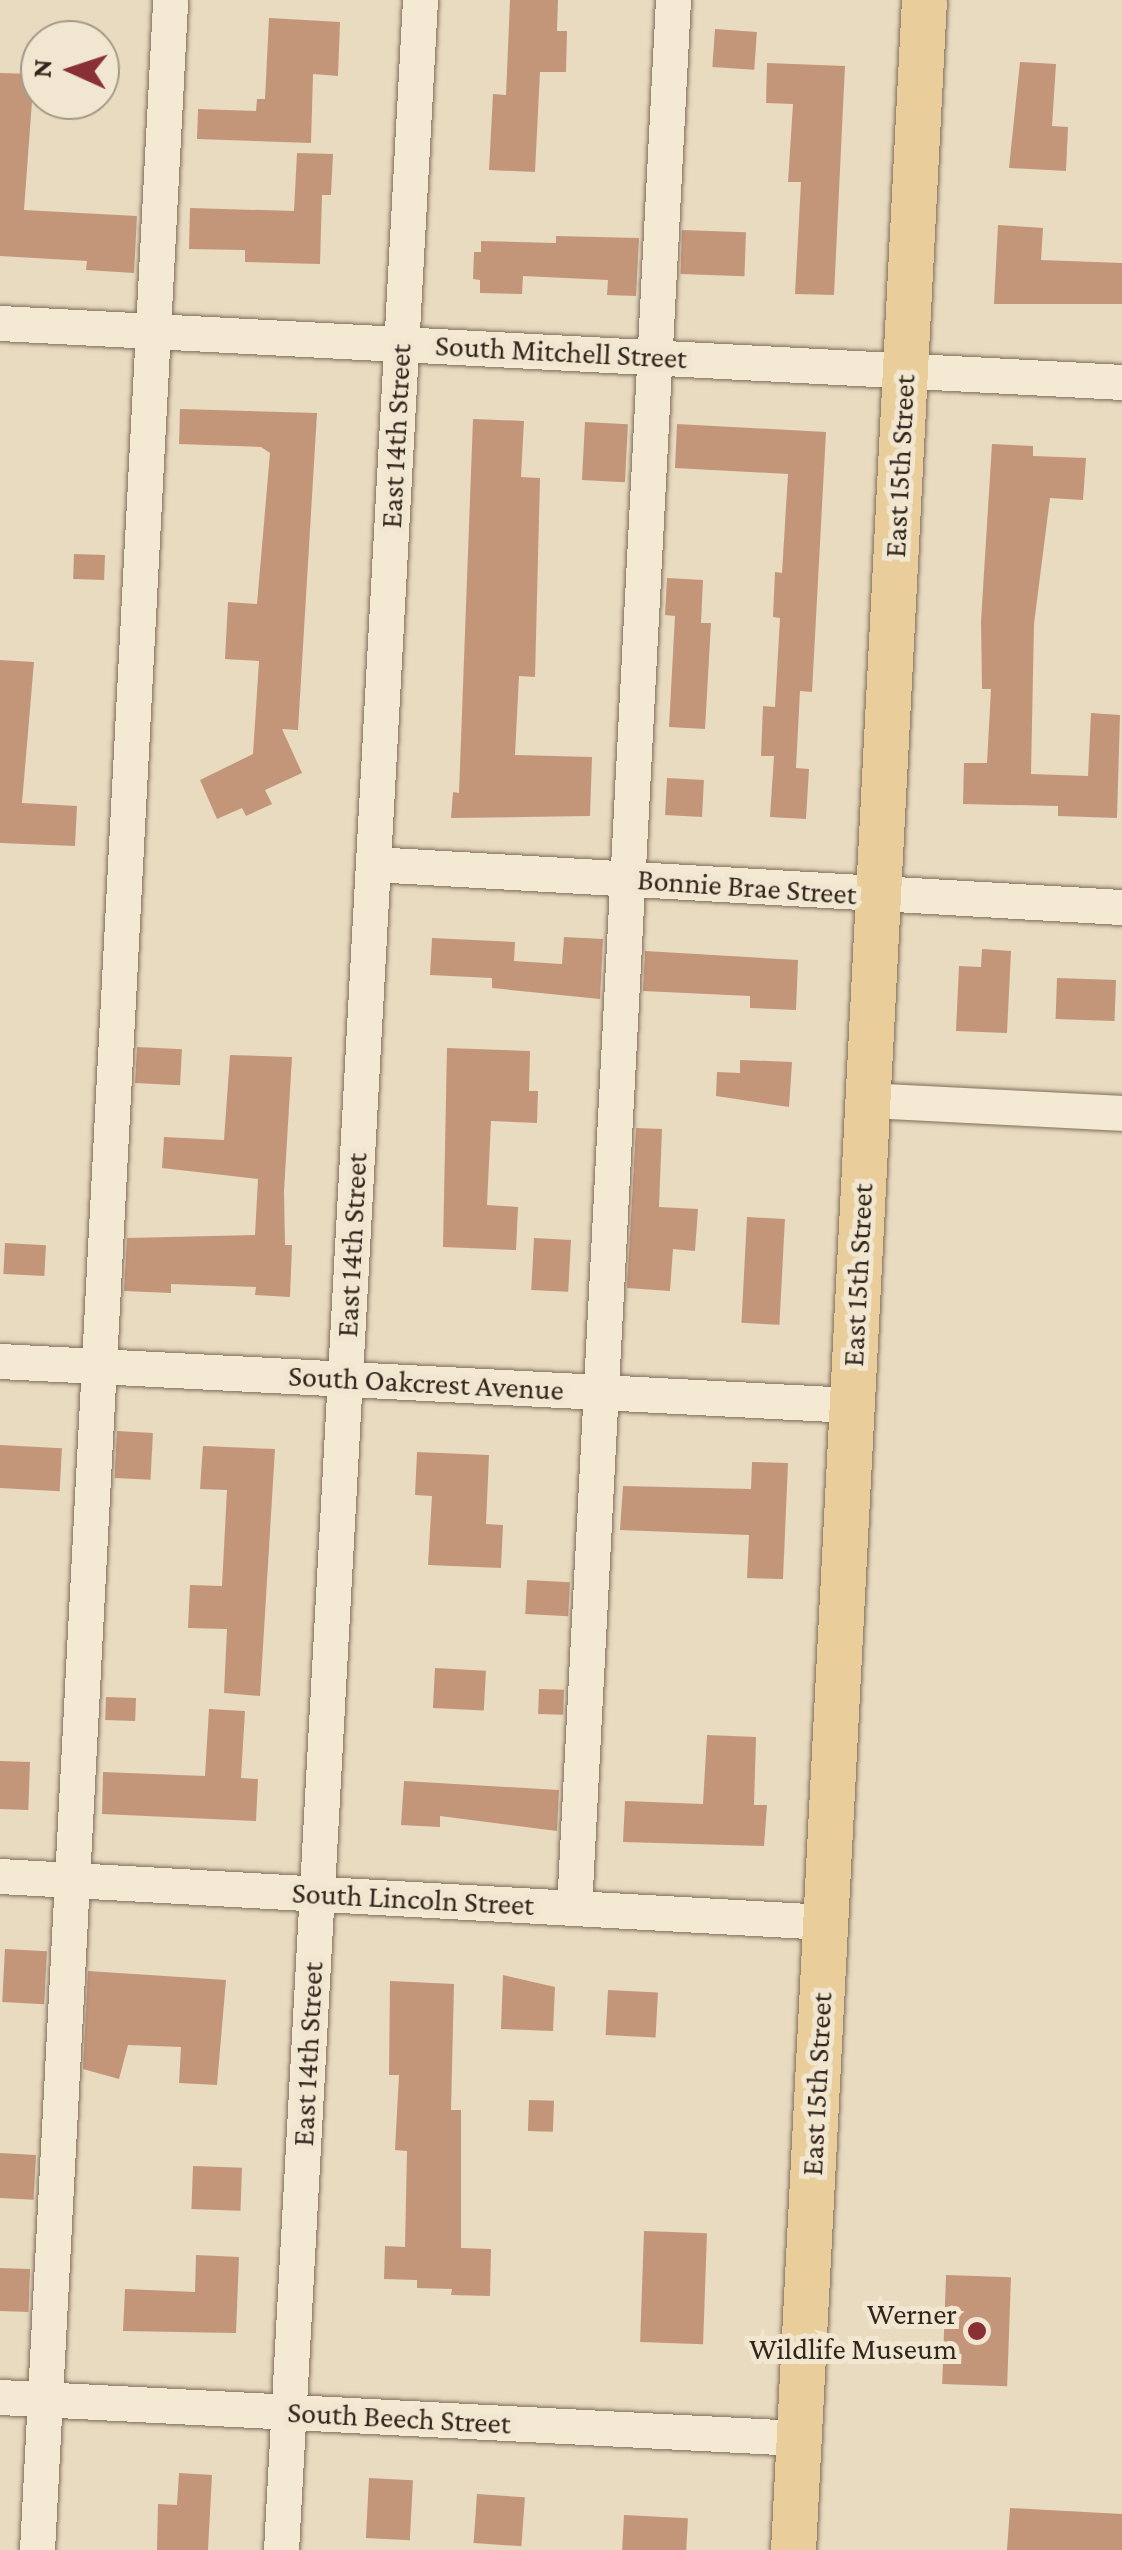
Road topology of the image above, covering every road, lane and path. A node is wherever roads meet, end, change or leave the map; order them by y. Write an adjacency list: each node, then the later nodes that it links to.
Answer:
1 (170, 0): 6 (street)
2 (420, 0): 7 (street, East 14th Street)
3 (673, 0): 8 (street)
4 (924, 0): 9 (main road, East 15th Street)
5 (0, 323): 6 (street, South Mitchell Street)
6 (153, 331): 7 (street, South Mitchell Street); 18 (street)
7 (401, 344): 8 (street, South Mitchell Street); 11 (street, East 14th Street)
8 (656, 357): 9 (street, South Mitchell Street); 12 (street)
9 (904, 370): 10 (street, South Mitchell Street); 13 (main road, East 15th Street)
10 (1122, 382)
11 (373, 864): 12 (street, Bonnie Brae Street); 19 (street, East 14th Street)
12 (628, 880): 13 (street, Bonnie Brae Street); 20 (street)
13 (878, 895): 14 (street, Bonnie Brae Street); 15 (main road, East 15th Street)
14 (1122, 908)
15 (867, 1100): 16 (street); 21 (main road, East 15th Street)
16 (1122, 1113)
17 (0, 1361): 18 (street, South Oakcrest Avenue)
18 (99, 1366): 19 (street, South Oakcrest Avenue); 23 (street)
19 (345, 1379): 20 (street, South Oakcrest Avenue); 24 (street, East 14th Street)
20 (604, 1392): 21 (street, South Oakcrest Avenue); 25 (street)
21 (852, 1405): 26 (main road, East 15th Street)
22 (0, 1876): 23 (street, South Lincoln Street)
23 (72, 1880): 24 (street, South Lincoln Street); 28 (street)
24 (317, 1894): 25 (street, South Lincoln Street); 29 (street, East 14th Street)
25 (574, 1908): 26 (street, South Lincoln Street)
26 (825, 1922): 30 (main road, East 15th Street)
27 (0, 2397): 28 (street, South Beech Street)
28 (45, 2400): 29 (street, South Beech Street); 31 (street)
29 (289, 2412): 30 (street, South Beech Street); 32 (street, East 14th Street)
30 (799, 2438): 33 (main road, East 15th Street)
31 (37, 2550)
32 (281, 2550)
33 (793, 2550)

